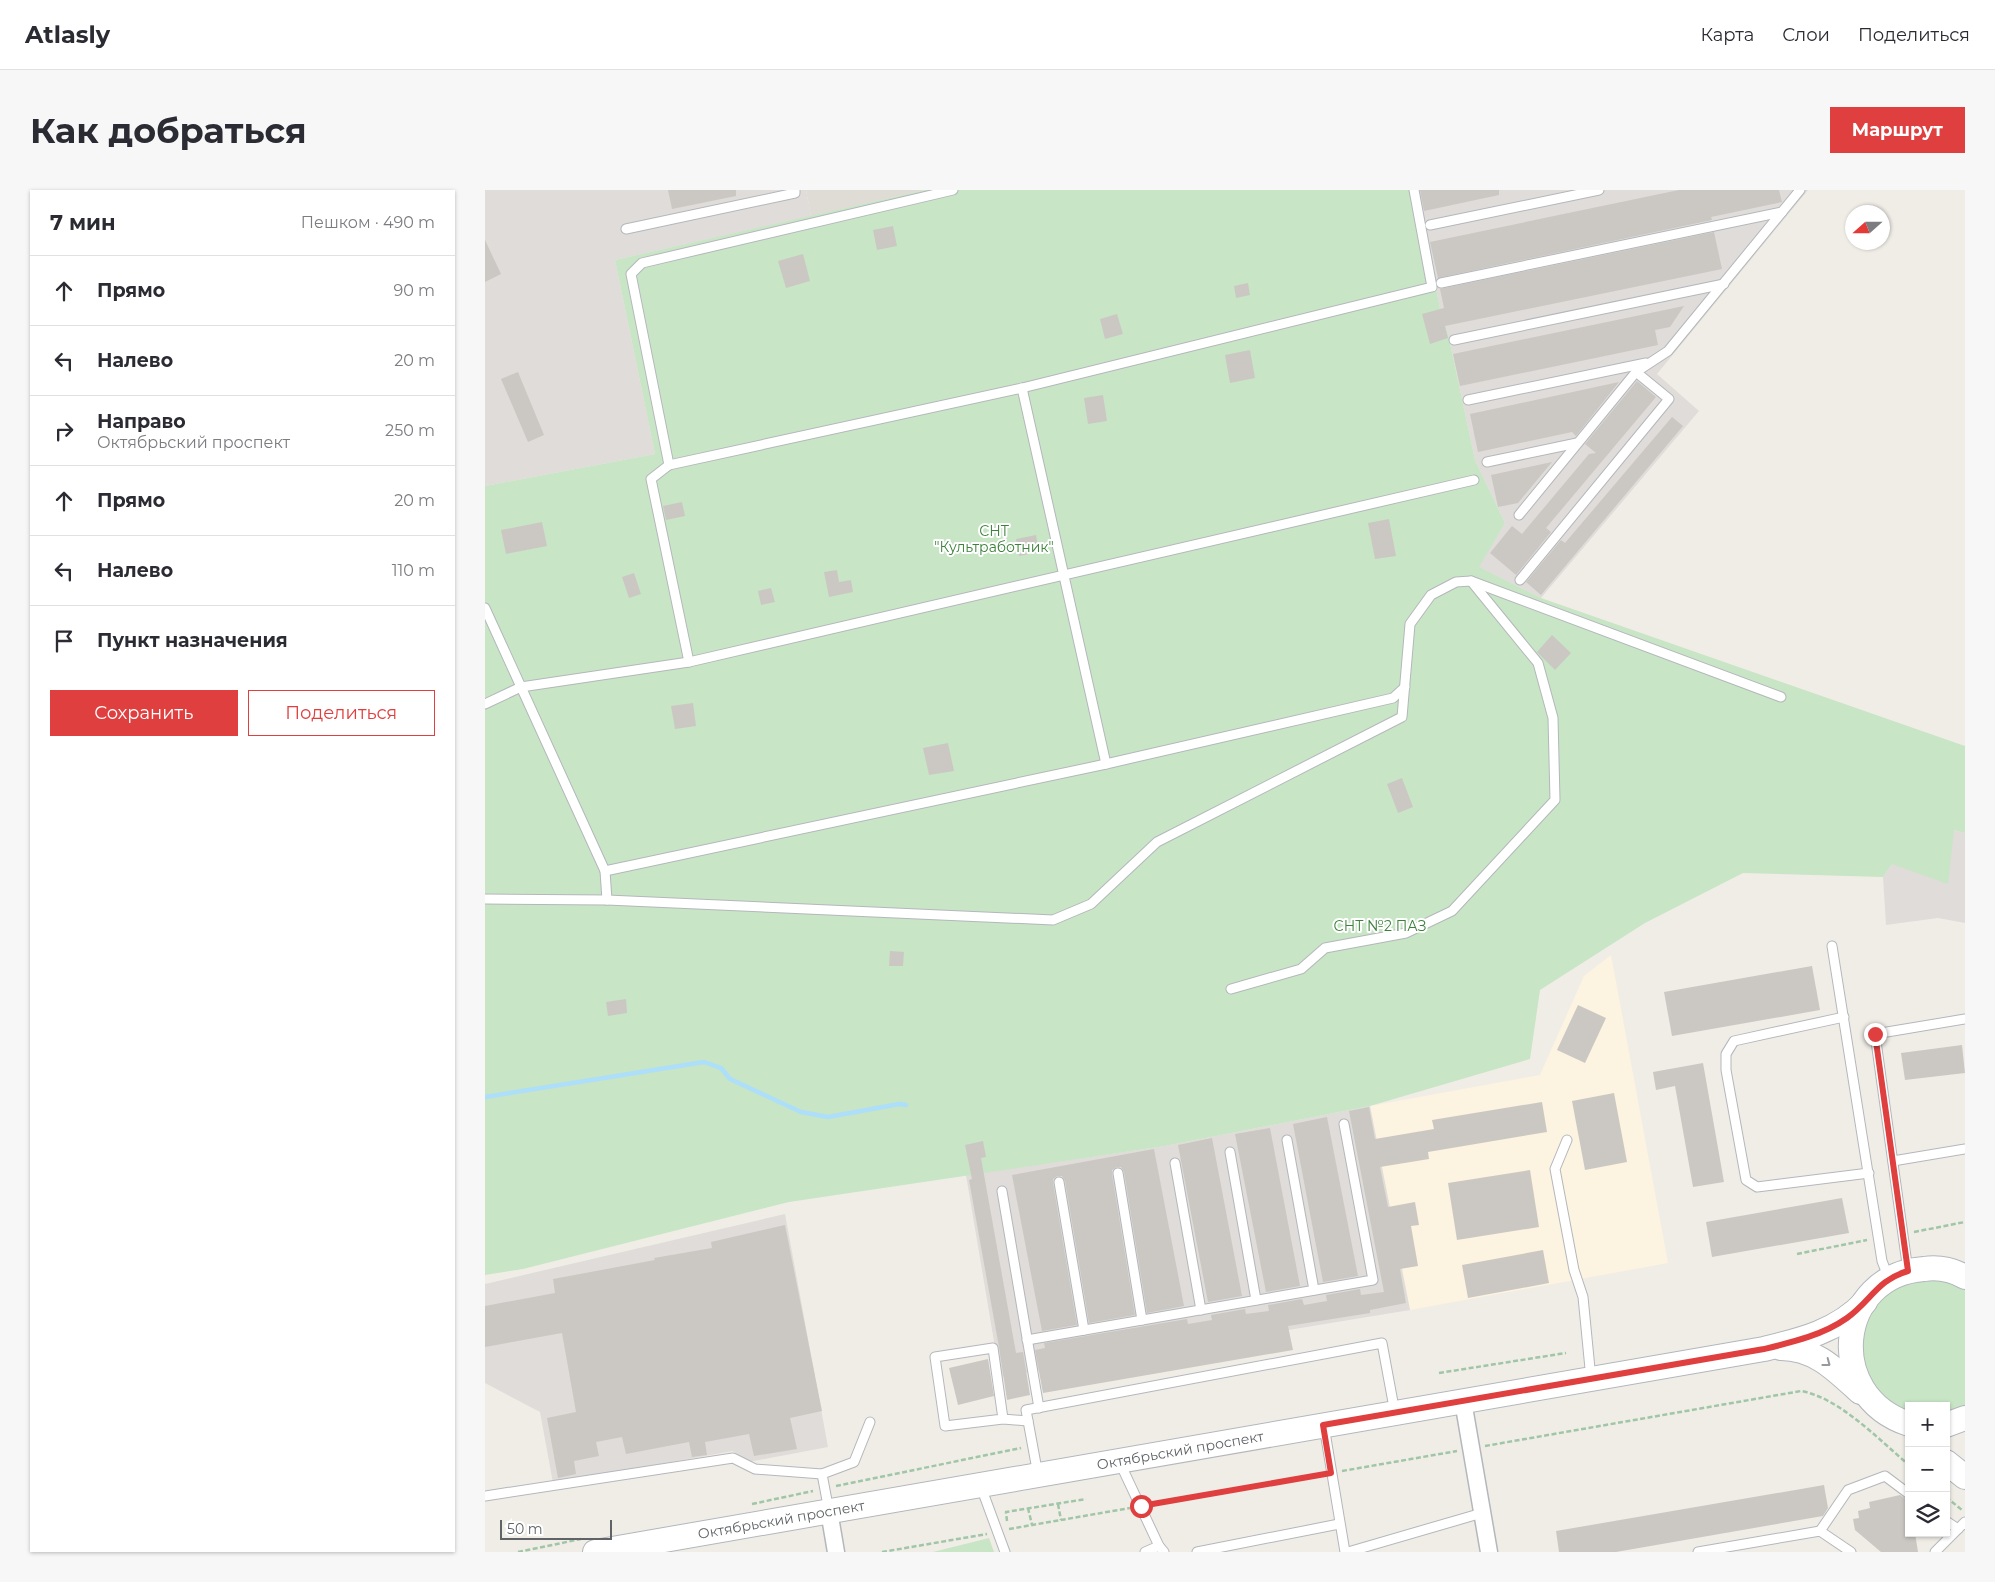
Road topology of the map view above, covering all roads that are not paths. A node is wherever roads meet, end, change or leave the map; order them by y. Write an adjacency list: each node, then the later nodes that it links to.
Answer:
1 (795, 190): 8 (lane)
2 (953, 190): 18 (lane)
3 (1414, 190): 14 (lane)
4 (1599, 190): 7 (lane)
5 (1800, 190): 6 (lane)
6 (1782, 212): 9 (lane); 10 (lane)
7 (1429, 225)
8 (626, 229)
9 (1441, 283)
10 (1724, 284): 11 (lane); 12 (lane)
11 (1454, 340)
12 (1653, 361): 13 (lane); 15 (lane)
13 (1636, 372): 16 (lane); 22 (lane)
14 (1022, 388): 18 (lane); 21 (lane)
15 (1468, 400)
16 (1577, 443): 17 (lane); 20 (lane)
17 (1487, 462)
18 (669, 465): 25 (lane)
19 (1474, 480): 21 (lane)
20 (1519, 515)
21 (1063, 575): 25 (lane); 30 (lane)
22 (1520, 580)
23 (1471, 581): 27 (lane); 28 (lane); 35 (lane)
24 (485, 608): 26 (lane)
25 (689, 662): 26 (lane)
26 (521, 687): 29 (lane); 31 (lane)
27 (1405, 687): 30 (lane); 33 (lane)
28 (1781, 697)
29 (485, 704)
30 (1106, 764): 31 (lane)
31 (605, 872): 33 (lane)
32 (485, 899): 33 (lane)
33 (607, 900)
34 (1832, 946): 36 (lane)
35 (1231, 989)
36 (1844, 1017): 46 (lane); 46 (lane)
37 (1965, 1019): 43 (lane)
38 (1344, 1124): 51 (lane)
39 (1287, 1140): 51 (lane)
40 (1567, 1140): 59 (lane)
41 (1965, 1149): 43 (lane)
42 (1230, 1152): 52 (lane)
43 (1893, 1161): 49 (lane)
44 (1175, 1163): 54 (lane)
45 (1118, 1172): 55 (lane)
46 (1869, 1173): 49 (lane)
47 (1059, 1182): 56 (lane)
48 (1002, 1191): 57 (lane)
49 (1899, 1275): 50 (main road); 53 (main road, Октябрьский проспект)
50 (1965, 1277)
51 (1314, 1290): 52 (lane)
52 (1256, 1300): 54 (lane)
53 (1865, 1302): 58 (main road, Октябрьский проспект); 61 (main road)
54 (1201, 1310): 55 (lane)
55 (1141, 1320): 56 (lane)
56 (1084, 1330): 57 (lane)
57 (1027, 1340): 62 (lane)
58 (1764, 1349): 59 (main road, Октябрьский проспект); 61 (main road, Октябрьский проспект, one-way to 61)
59 (1591, 1379): 60 (main road, Октябрьский проспект)
60 (1463, 1401): 63 (main road, Октябрьский проспект); 81 (street)
61 (1878, 1407): 68 (main road); 71 (main road)
62 (1039, 1408): 63 (lane); 66 (lane)
63 (1395, 1413): 70 (main road, Октябрьский проспект)
64 (1965, 1418): 69 (main road)
65 (1003, 1419): 65 (lane); 66 (lane)
66 (1028, 1421): 75 (lane)
67 (870, 1422): 74 (lane)
68 (1905, 1423)
69 (1950, 1424)
70 (1323, 1425): 72 (main road, Октябрьский проспект); 83 (lane)
71 (1905, 1429)
72 (1119, 1461): 75 (main road, Октябрьский проспект); 88 (lane)
73 (1950, 1465): 76 (main road)
74 (822, 1474): 79 (lane); 80 (lane)
75 (1038, 1475): 77 (main road, Октябрьский проспект)
76 (1965, 1477)
77 (981, 1485): 80 (main road, Октябрьский проспект); 90 (lane)
78 (1906, 1492): 86 (lane)
79 (485, 1496)
80 (827, 1500): 87 (main road, Октябрьский проспект); 89 (street)
81 (1482, 1513): 93 (lane); 94 (street)
82 (1965, 1522): 85 (lane)
83 (1339, 1524): 92 (lane); 93 (lane)
84 (1950, 1524): 85 (lane)
85 (1958, 1529): 97 (lane)
86 (1820, 1532): 95 (lane); 96 (lane)
87 (590, 1545)
88 (1161, 1549): 91 (lane)
89 (836, 1552)
90 (1005, 1552)
91 (1145, 1552)
92 (1197, 1552)
93 (1346, 1552)
94 (1489, 1552)
95 (1698, 1552)
96 (1851, 1552)
97 (1935, 1552)

